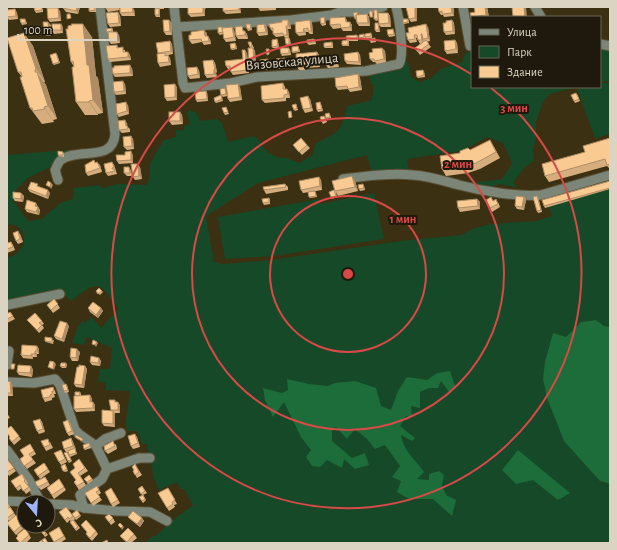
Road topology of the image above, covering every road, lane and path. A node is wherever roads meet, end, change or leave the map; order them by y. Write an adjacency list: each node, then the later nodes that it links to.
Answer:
1 (100, 7): 11 (street)
2 (174, 7): 8 (street)
3 (383, 7): 8 (street)
4 (396, 7): 8 (street, Вязовская улица)
5 (463, 7): 9 (street)
6 (535, 7): 7 (street)
7 (540, 16)
8 (177, 27)
9 (470, 46)
10 (610, 175): 12 (street)
11 (58, 180)
12 (335, 181)
13 (60, 294): 14 (street)
14 (7, 305)
15 (9, 350): 16 (street)
16 (7, 365)
17 (7, 382): 19 (street)
18 (121, 433): 19 (street)
19 (96, 446): 22 (street)
20 (7, 450): 23 (street)
21 (150, 458): 22 (street)
22 (107, 469): 25 (street)
23 (36, 494)
24 (56, 504): 25 (street)
25 (84, 508): 26 (street)
26 (167, 521)

